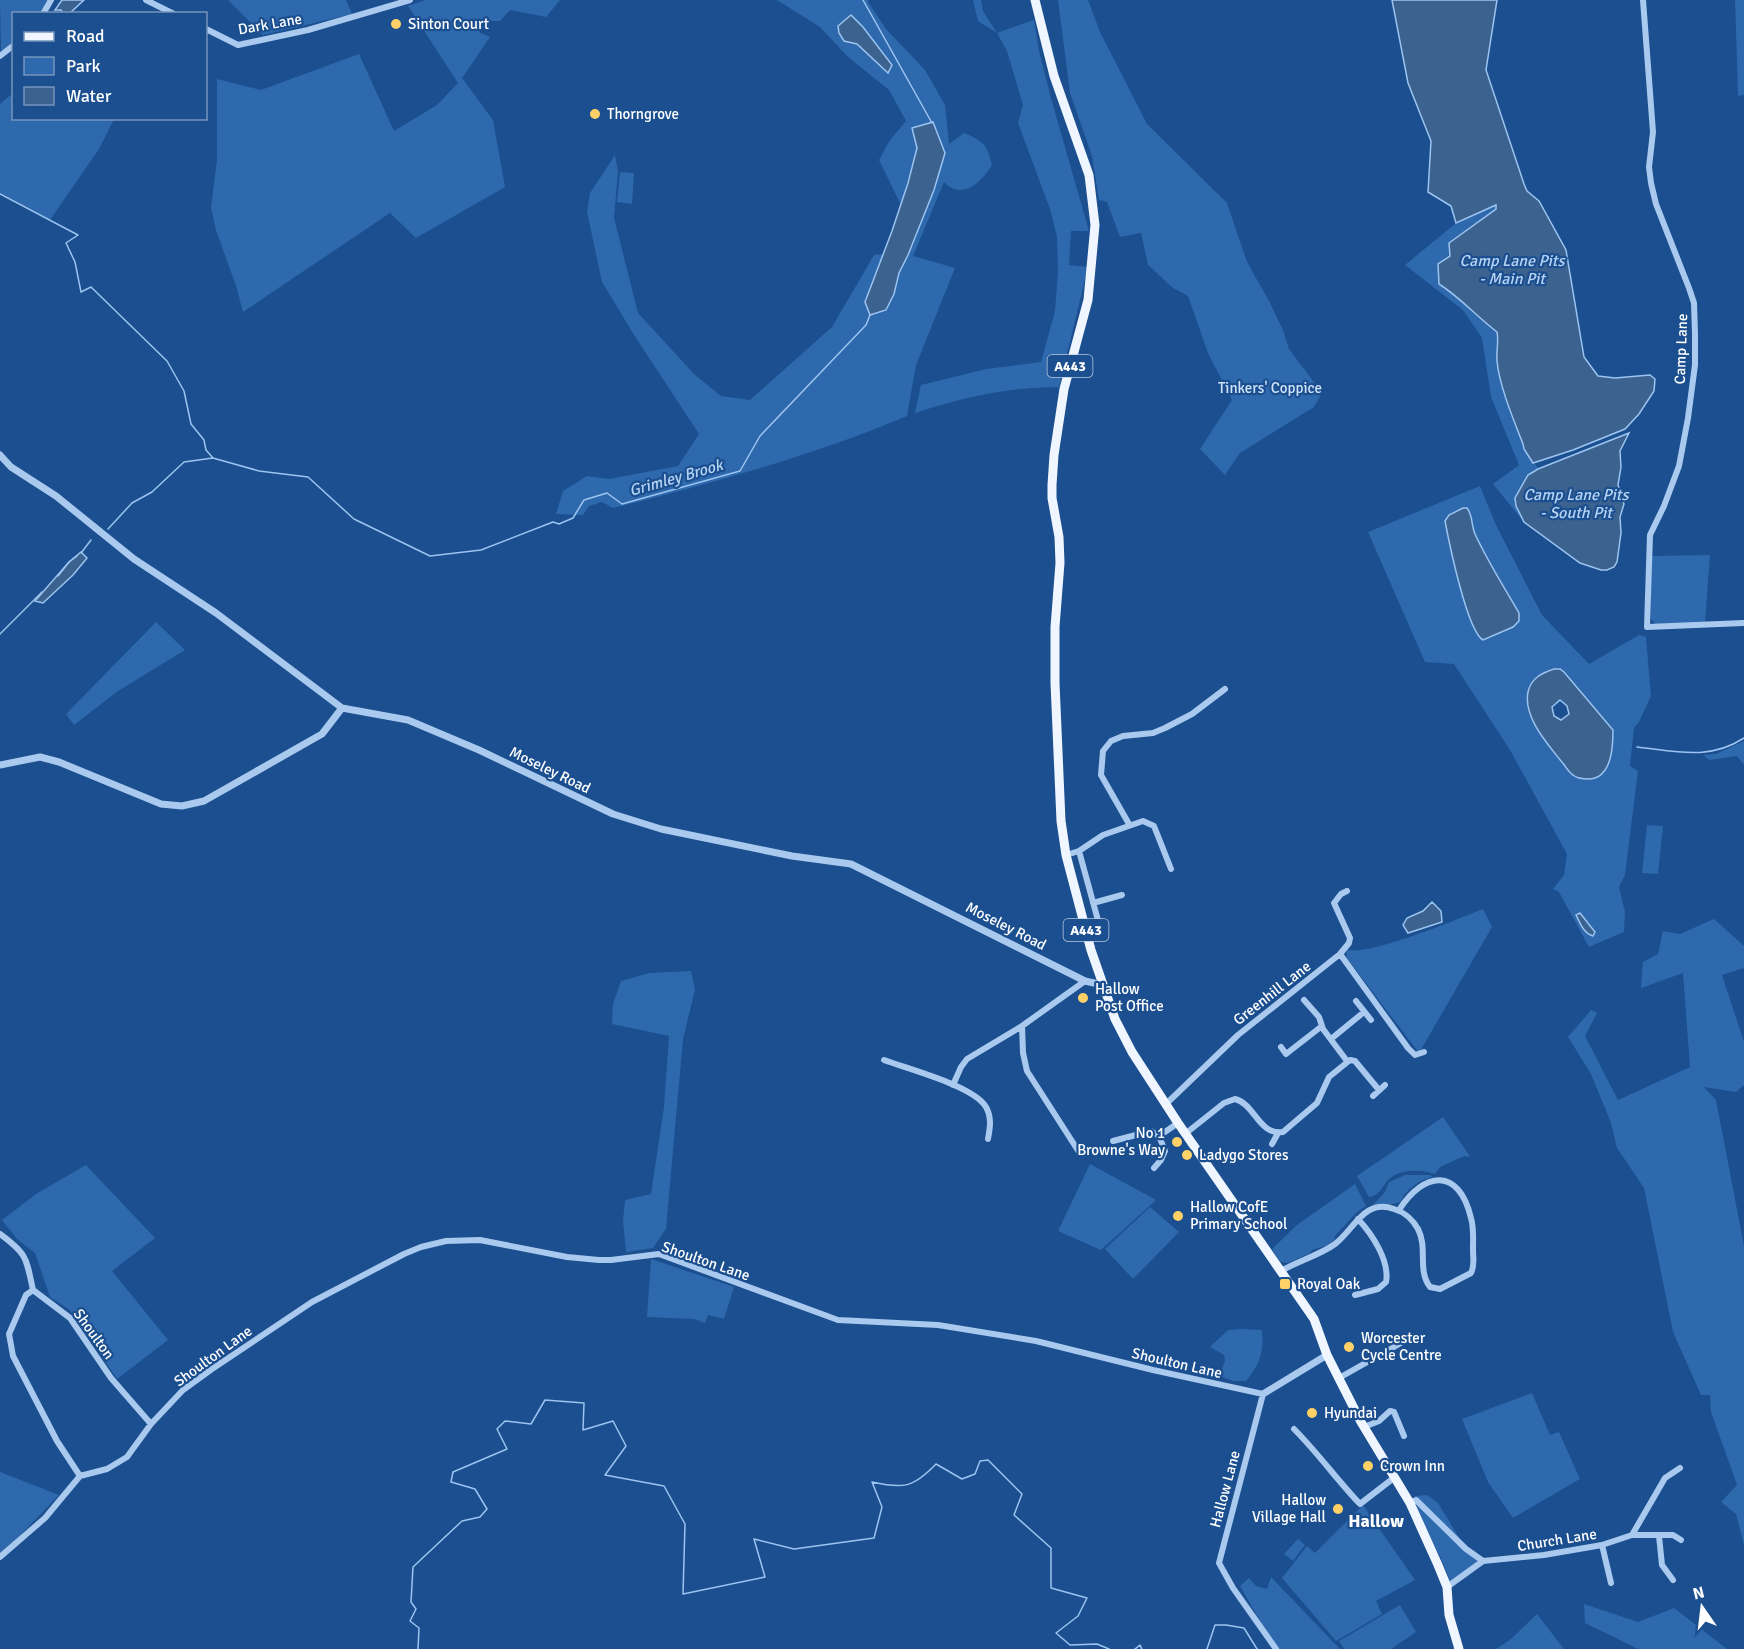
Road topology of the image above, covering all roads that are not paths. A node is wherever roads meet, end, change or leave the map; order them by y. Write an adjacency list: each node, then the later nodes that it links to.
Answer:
1 (146, 0): 5 (street)
2 (410, 0): 6 (street, Dark Lane)
3 (1035, 0): 16 (main road, A443)
4 (1643, 0): 10 (street, Camp Lane)
5 (170, 12)
6 (207, 30)
7 (12, 47): 8 (street)
8 (0, 56)
9 (0, 455): 12 (street)
10 (1744, 623)
11 (1225, 689): 14 (street)
12 (342, 708): 13 (street); 23 (street, Moseley Road)
13 (0, 765)
14 (1129, 824): 15 (street); 17 (street)
15 (1079, 851): 16 (street); 20 (street)
16 (1066, 855): 24 (main road, A443)
17 (1171, 869)
18 (1347, 891): 22 (street)
19 (1122, 895): 20 (street)
20 (1093, 903): 21 (street)
21 (1102, 935)
22 (1340, 954): 33 (street); 38 (street, Greenhill Lane)
23 (1085, 981): 24 (street, Moseley Road); 29 (street)
24 (1103, 985): 38 (main road, A443)
25 (1304, 1000): 30 (street)
26 (1356, 1001): 27 (street)
27 (1364, 1012): 28 (street); 31 (street)
28 (1371, 1020)
29 (1022, 1026): 36 (street); 46 (street)
30 (1322, 1026): 31 (street); 32 (street)
31 (1331, 1039): 34 (street)
32 (1281, 1047)
33 (1424, 1052)
34 (1347, 1061): 37 (street); 41 (street)
35 (885, 1062): 36 (street)
36 (953, 1084): 40 (street)
37 (1373, 1096)
38 (1166, 1104): 39 (main road, A443)
39 (1178, 1124): 42 (main road, A443); 43 (street)
40 (981, 1133)
41 (1278, 1133): 42 (street); 45 (street)
42 (1185, 1134): 51 (main road, A443)
43 (1159, 1136): 44 (street); 47 (street)
44 (1113, 1141)
45 (1272, 1144)
46 (1079, 1152)
47 (1154, 1168)
48 (1399, 1210): 48 (street); 49 (street)
49 (1358, 1219): 51 (street); 53 (street)
50 (0, 1234): 52 (street)
51 (1281, 1271): 55 (main road, A443)
52 (33, 1290): 58 (street, Shoulton); 63 (street)
53 (1355, 1295)
54 (1408, 1339): 56 (street)
55 (1327, 1355): 56 (main road, A443); 57 (street)
56 (1339, 1378): 59 (main road, A443)
57 (1263, 1394): 58 (street, Shoulton Lane); 75 (street, Hallow Lane)
58 (151, 1424): 63 (street, Shoulton Lane)
59 (1364, 1427): 61 (street); 64 (main road, A443)
60 (1294, 1429): 64 (street)
61 (1404, 1436)
62 (1680, 1468): 66 (street)
63 (80, 1476): 70 (street)
64 (1395, 1477): 65 (main road, A443)
65 (1410, 1503): 71 (street); 74 (main road, A443)
66 (1632, 1535): 67 (street, Church Lane); 69 (street, Church Lane)
67 (1659, 1536): 68 (street, Church Lane); 72 (street)
68 (1681, 1540)
69 (1602, 1545): 71 (street, Church Lane); 73 (street)
70 (0, 1557)
71 (1483, 1561): 74 (street)
72 (1673, 1580)
73 (1611, 1583)
74 (1447, 1587): 76 (main road, A443)
75 (1276, 1649)
76 (1459, 1649)

